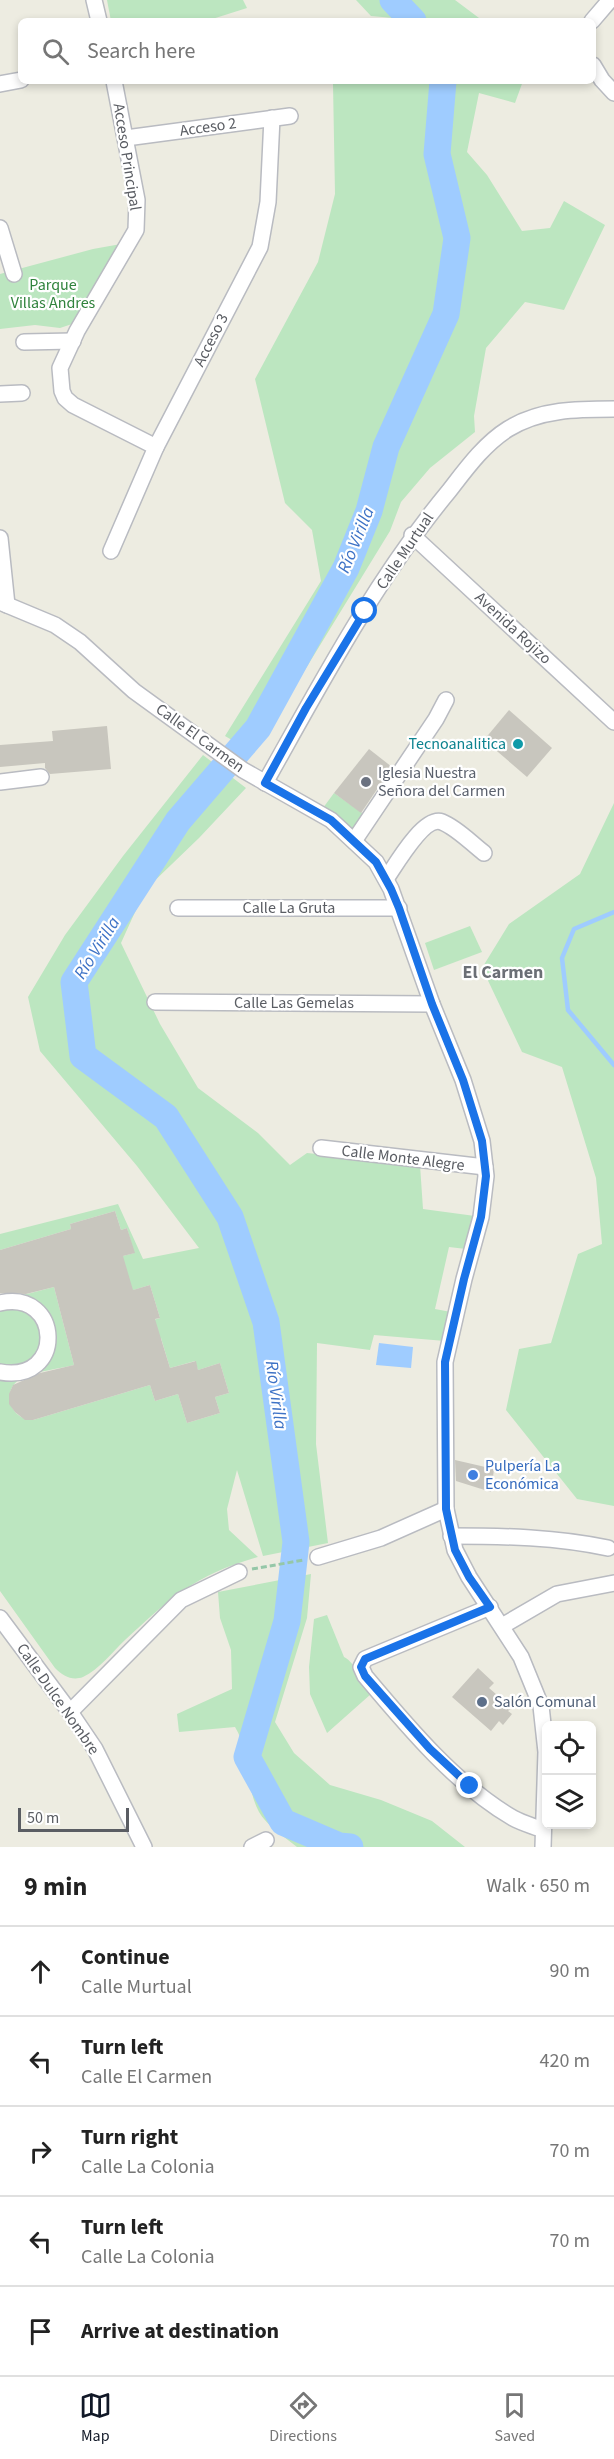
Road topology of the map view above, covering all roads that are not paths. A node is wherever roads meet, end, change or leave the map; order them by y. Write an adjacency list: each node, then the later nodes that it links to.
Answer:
1 (94, 0): 3 (street)
2 (610, 0): 4 (street)
3 (98, 18)
4 (595, 18)
5 (596, 70): 9 (street)
6 (18, 81): 7 (street)
7 (0, 84)
8 (115, 84): 12 (street, Acceso Principal)
9 (614, 93)
10 (290, 116): 11 (street, Acceso 2)
11 (272, 118): 12 (street, Acceso 2); 20 (street, Acceso 3)
12 (126, 138): 15 (street, Acceso Principal)
13 (0, 228): 14 (street)
14 (14, 274)
15 (73, 340): 16 (street); 20 (street, Acceso Principal)
16 (24, 342)
17 (22, 393): 18 (street)
18 (0, 394)
19 (614, 409): 21 (street, Calle Murtual)
20 (156, 447): 23 (street, Acceso 3)
21 (412, 535): 26 (street, Avenida Rojizo); 29 (street, Calle Murtual)
22 (0, 538): 24 (street)
23 (111, 551)
24 (3, 604): 29 (street, Calle El Carmen)
25 (446, 700): 30 (street)
26 (614, 722)
27 (41, 777): 28 (street)
28 (0, 782)
29 (265, 783): 30 (street, Calle El Carmen)
30 (354, 841): 32 (street, Calle El Carmen)
31 (484, 853): 32 (street)
32 (386, 879): 34 (street, Calle El Carmen)
33 (178, 908): 34 (street, Calle La Gruta)
34 (399, 908): 36 (street, Calle El Carmen)
35 (155, 1002): 36 (street, Calle Las Gemelas)
36 (432, 1004): 38 (street, Calle El Carmen)
37 (321, 1148): 38 (street, Calle Monte Alegre)
38 (485, 1167): 41 (street, Calle El Carmen)
39 (0, 1303): 40 (street)
40 (0, 1372)
41 (446, 1509): 42 (street, Calle El Carmen); 44 (street)
42 (452, 1536): 43 (street); 47 (street, Calle El Carmen)
43 (608, 1548)
44 (318, 1557)
45 (239, 1572): 50 (street)
46 (614, 1583): 49 (street)
47 (490, 1607): 49 (street, Calle El Carmen); 51 (street)
48 (0, 1618): 50 (street, Calle Dulce Nombre)
49 (502, 1626): 51 (street, Calle El Carmen)
50 (70, 1712): 53 (street, Calle Dulce Nombre)
51 (543, 1830): 55 (street, Calle El Carmen)
52 (266, 1840): 54 (street)
53 (144, 1847)
54 (252, 1847)
55 (543, 1847)

